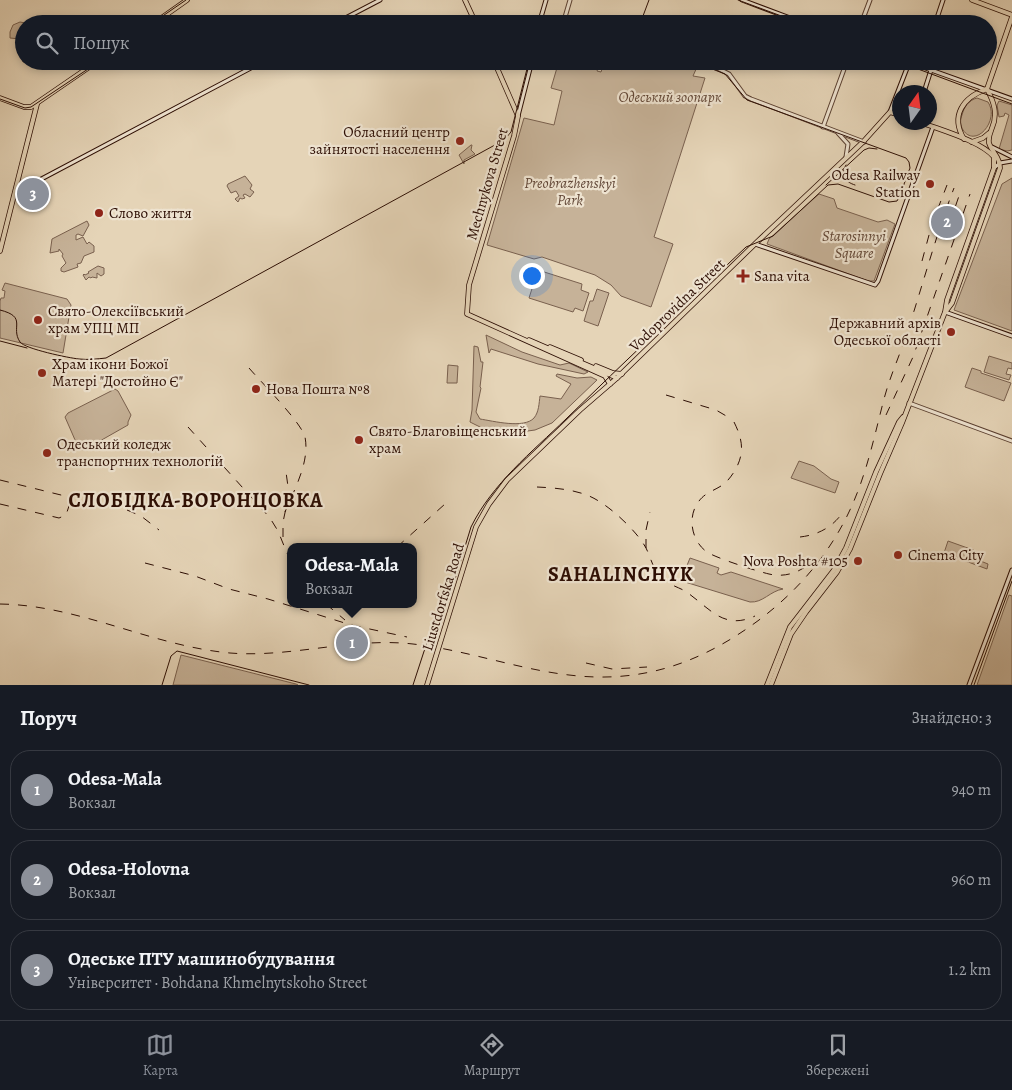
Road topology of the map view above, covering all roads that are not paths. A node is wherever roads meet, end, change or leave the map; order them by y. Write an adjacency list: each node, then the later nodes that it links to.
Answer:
1 (187, 0): 10 (main road)
2 (380, 0): 11 (main road)
3 (465, 0): 12 (main road)
4 (546, 0): 13 (main road)
5 (570, 0): 14 (main road)
6 (742, 0): 15 (main road)
7 (870, 0): 16 (main road)
8 (943, 0): 17 (main road)
9 (972, 0): 18 (main road)
10 (166, 15)
11 (351, 15)
12 (472, 15)
13 (542, 15)
14 (566, 15)
15 (782, 15)
16 (864, 15)
17 (938, 15)
18 (1012, 16): 19 (main road)
19 (997, 60)
20 (85, 70): 33 (main road)
21 (247, 70): 52 (main road)
22 (498, 70): 36 (main road)
23 (530, 70): 36 (main road, Mechnykova Street)
24 (722, 70): 38 (main road)
25 (844, 70): 38 (main road)
26 (905, 70): 35 (main road)
27 (931, 70): 29 (main road); 30 (main road)
28 (994, 70): 30 (main road)
29 (926, 85)
30 (987, 90): 32 (main road); 42 (main road); 43 (main road)
31 (0, 98): 34 (main road)
32 (1012, 99)
33 (37, 104): 34 (main road); 37 (main road)
34 (26, 107): 37 (main road)
35 (890, 112): 44 (main road, Vodoprovidna Street)
36 (518, 116): 57 (main road, Mechnykova Street)
37 (33, 120): 52 (main road)
38 (823, 127): 41 (main road)
39 (937, 129): 43 (main road)
40 (932, 130): 53 (main road)
41 (838, 132): 44 (main road); 48 (main road)
42 (990, 133): 45 (main road); 46 (main road)
43 (964, 139): 45 (main road)
44 (864, 142): 48 (main road, Vodoprovidna Street)
45 (972, 142): 51 (main road)
46 (991, 147): 47 (main road); 49 (main road)
47 (1011, 155): 49 (main road)
48 (846, 158): 53 (main road, Vodoprovidna Street)
49 (1003, 161): 50 (main road); 51 (main road); 55 (main road)
50 (1012, 161)
51 (994, 168): 55 (main road)
52 (15, 193): 54 (main road)
53 (755, 244): 60 (main road, Vodoprovidna Street)
54 (0, 251)
55 (945, 312): 56 (main road); 63 (main road)
56 (1012, 336)
57 (524, 338): 58 (main road); 59 (main road)
58 (533, 344): 59 (main road); 62 (main road)
59 (546, 346): 60 (main road); 61 (main road)
60 (622, 374): 61 (main road, Vodoprovidna Street)
61 (617, 378): 62 (main road, Vodoprovidna Street)
62 (610, 384): 66 (main road, Vodoprovidna Street)
63 (909, 404): 64 (main road); 65 (main road)
64 (904, 415): 69 (main road); 70 (main road)
65 (1012, 440)
66 (482, 515): 68 (main road, Liustdorfska Road)
67 (1012, 570): 71 (main road)
68 (427, 685)
69 (766, 685)
70 (771, 685)
71 (969, 685)

